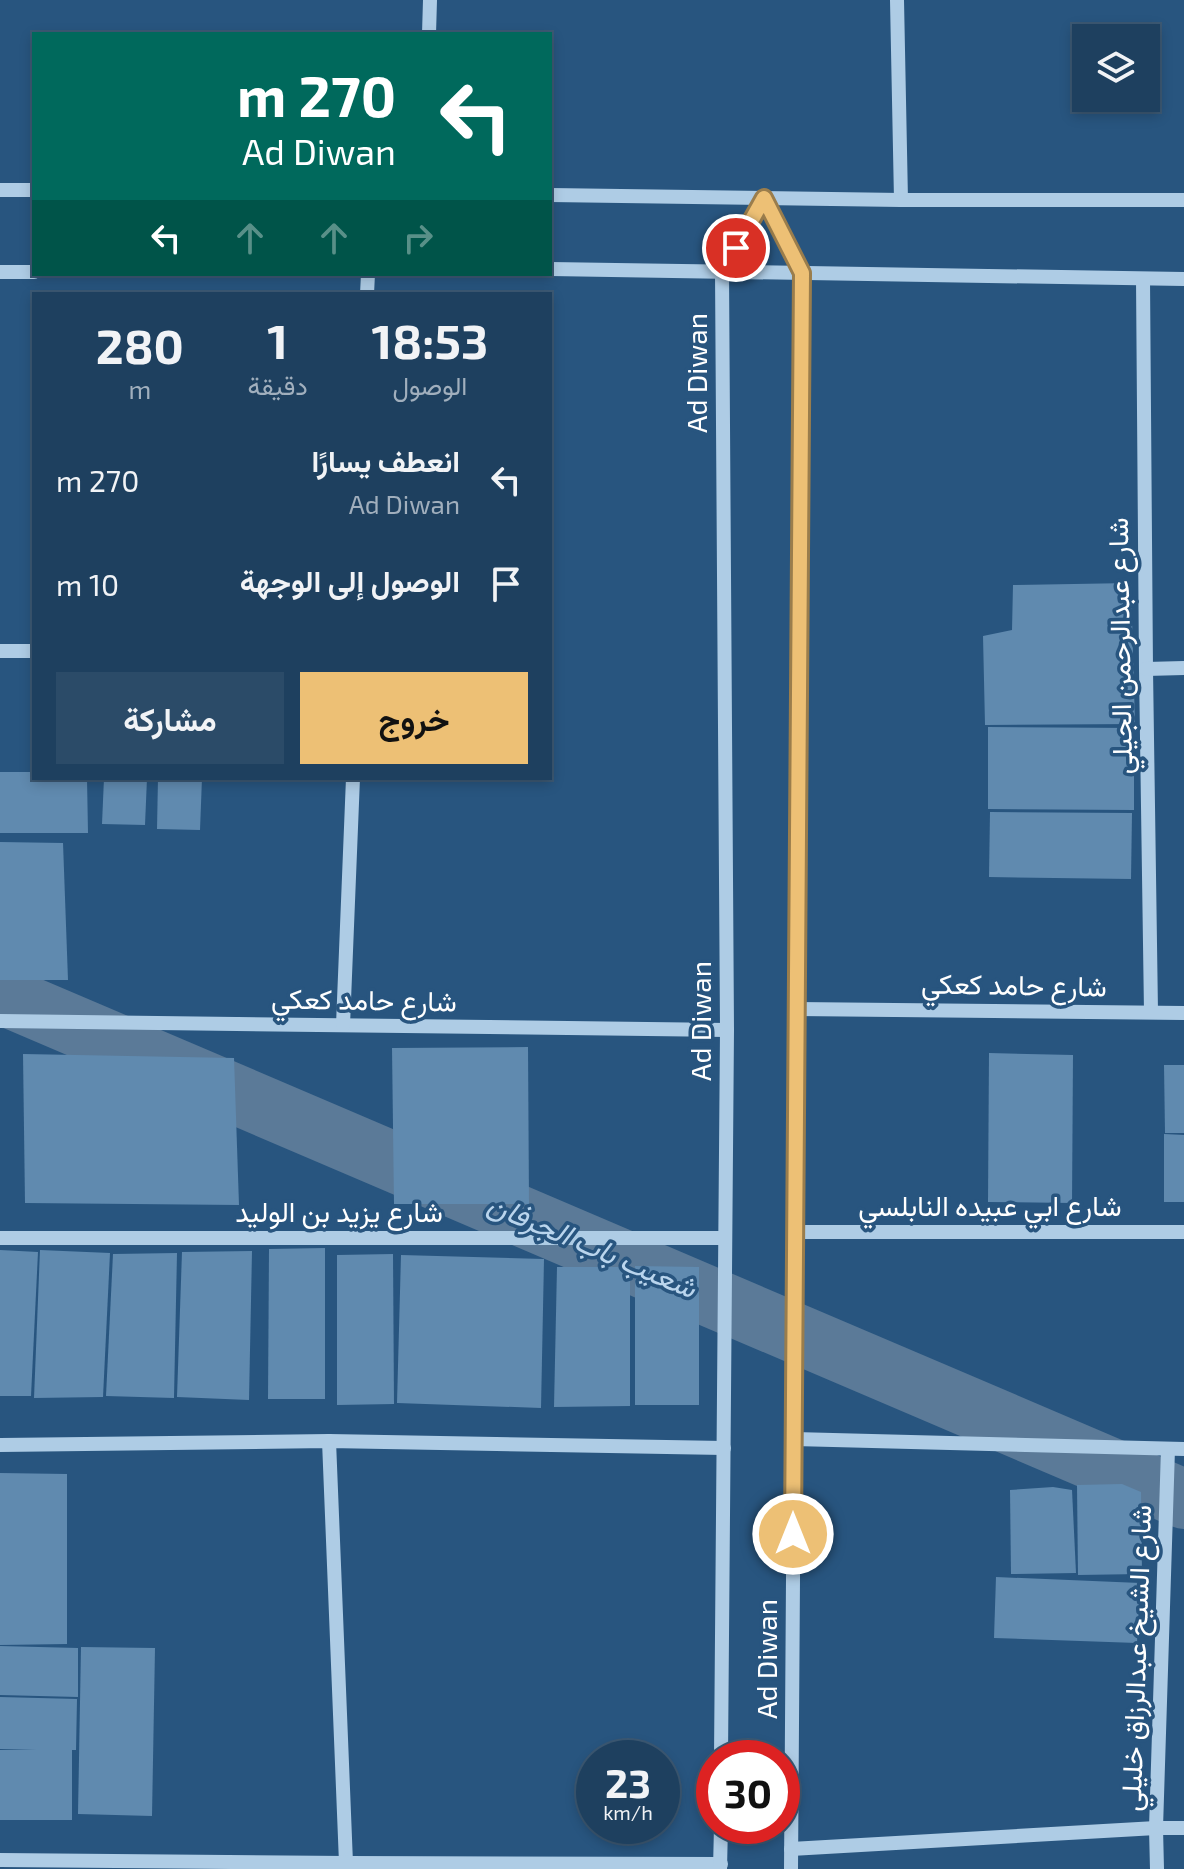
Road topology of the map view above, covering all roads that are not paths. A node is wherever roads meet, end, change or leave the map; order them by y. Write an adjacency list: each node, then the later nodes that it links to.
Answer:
1 (430, 0): 3 (street)
2 (897, 0): 8 (street)
3 (429, 32)
4 (0, 190): 5 (street)
5 (32, 190)
6 (552, 195): 7 (street)
7 (764, 198): 8 (street); 13 (street, Ad Diwan); 14 (street, Ad Diwan)
8 (901, 200): 9 (street)
9 (1184, 200)
10 (552, 269): 13 (street)
11 (0, 272): 12 (street)
12 (32, 272)
13 (722, 272): 14 (street); 27 (street, Ad Diwan)
14 (802, 273): 15 (street); 22 (street, Ad Diwan)
15 (1143, 279): 16 (street); 20 (street, شارع عبدالرحمن الجيلي)
16 (1184, 279)
17 (0, 651): 18 (street)
18 (32, 651)
19 (1184, 668): 20 (street)
20 (1146, 669): 23 (street, شارع عبدالرحمن الجيلي)
21 (353, 780): 26 (street)
22 (796, 1009): 23 (street, شارع حامد كعكي); 28 (street, Ad Diwan)
23 (1151, 1012): 24 (street, شارع حامد كعكي)
24 (1184, 1013)
25 (0, 1021): 26 (street, شارع حامد كعكي)
26 (343, 1025): 27 (street, شارع حامد كعكي)
27 (727, 1030): 31 (street, Ad Diwan)
28 (795, 1232): 29 (street, شارع ابي عبيده النابلسي); 32 (street, Ad Diwan)
29 (1184, 1232)
30 (0, 1238): 31 (street, شارع يزيد بن الوليد)
31 (725, 1238): 35 (street, Ad Diwan)
32 (794, 1439): 36 (street); 42 (street, Ad Diwan)
33 (329, 1441): 34 (street); 35 (street); 44 (street)
34 (0, 1445)
35 (724, 1448): 38 (street, Ad Diwan)
36 (1168, 1449): 37 (street); 39 (street, شارع الشيخ عبدالرزاق خليلي)
37 (1184, 1449)
38 (721, 1740)
39 (1156, 1828): 40 (street); 42 (street); 47 (street, شارع الشيخ عبدالرزاق خليلي)
40 (1184, 1828)
41 (721, 1844): 45 (street)
42 (791, 1849): 46 (street, Ad Diwan)
43 (0, 1860): 44 (street)
44 (346, 1863): 45 (street)
45 (720, 1866)
46 (791, 1869)
47 (1157, 1869)

